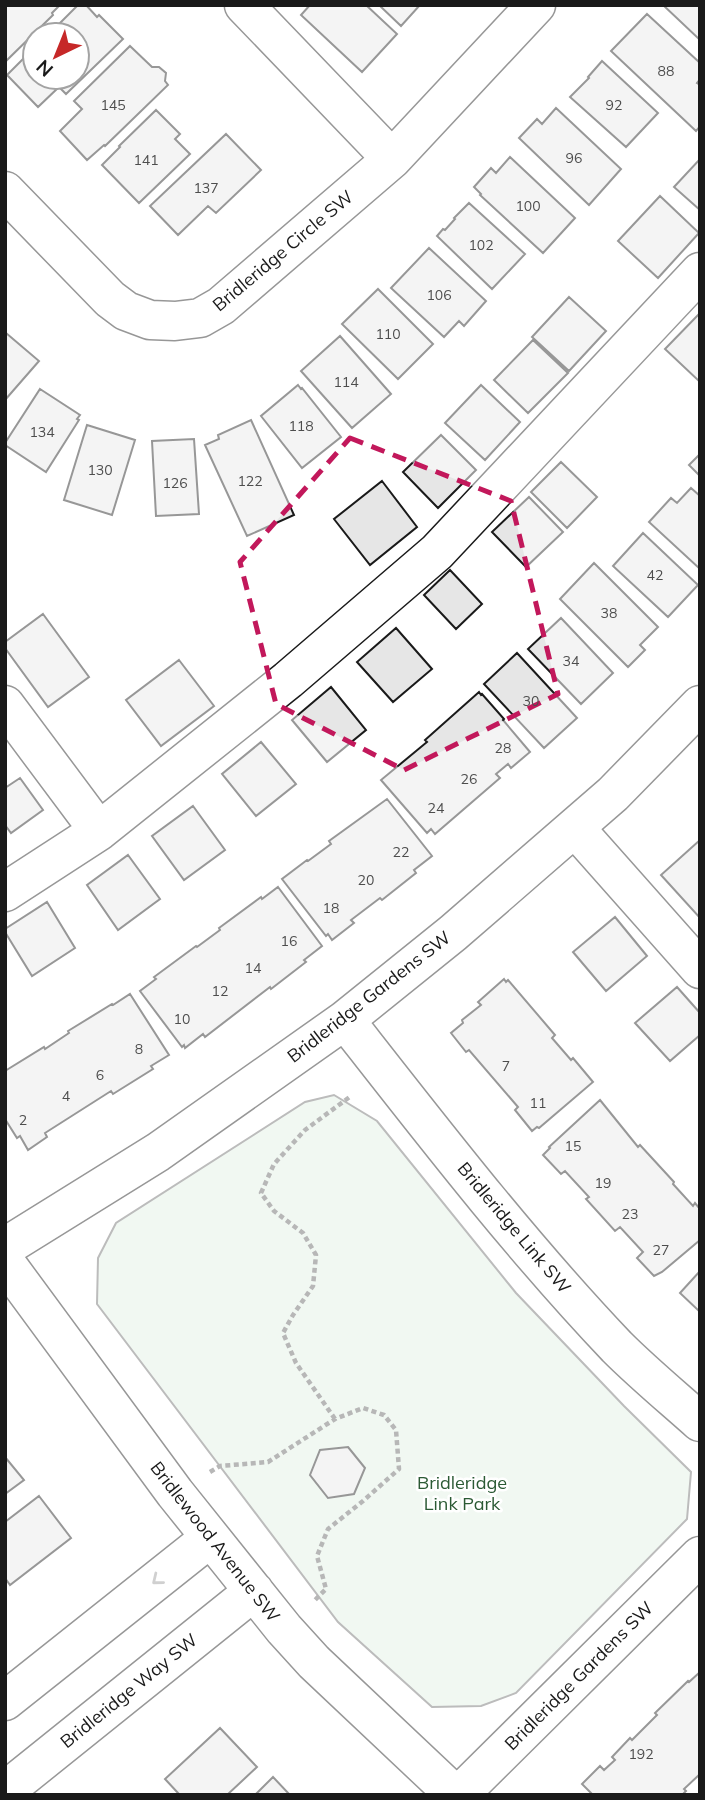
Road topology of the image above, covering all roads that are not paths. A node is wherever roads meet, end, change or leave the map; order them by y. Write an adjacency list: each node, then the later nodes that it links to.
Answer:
1 (244, 5): 3 (street)
2 (536, 5): 3 (street, Bridleridge Circle SW)
3 (392, 159): 4 (street, Bridleridge Circle SW)
4 (5, 191)
5 (700, 272): 9 (street)
6 (5, 705): 9 (street)
7 (700, 705): 8 (street, Bridleridge Gardens SW)
8 (575, 828): 11 (street); 12 (street, Bridleridge Gardens SW)
9 (99, 831): 10 (street)
10 (5, 892)
11 (700, 969)
12 (345, 1020): 13 (street, Bridleridge Gardens SW); 15 (street, Bridleridge Link SW)
13 (5, 1247)
14 (5, 1262): 16 (street, Bridlewood Avenue SW)
15 (700, 1422)
16 (210, 1538): 18 (street, Bridlewood Avenue SW); 19 (street, one-way to 19)
17 (700, 1556): 21 (street, Bridleridge Gardens SW)
18 (254, 1591): 20 (street, Bridleridge Way SW); 21 (street, Bridlewood Avenue SW)
19 (5, 1701)
20 (13, 1790)
21 (457, 1795)

